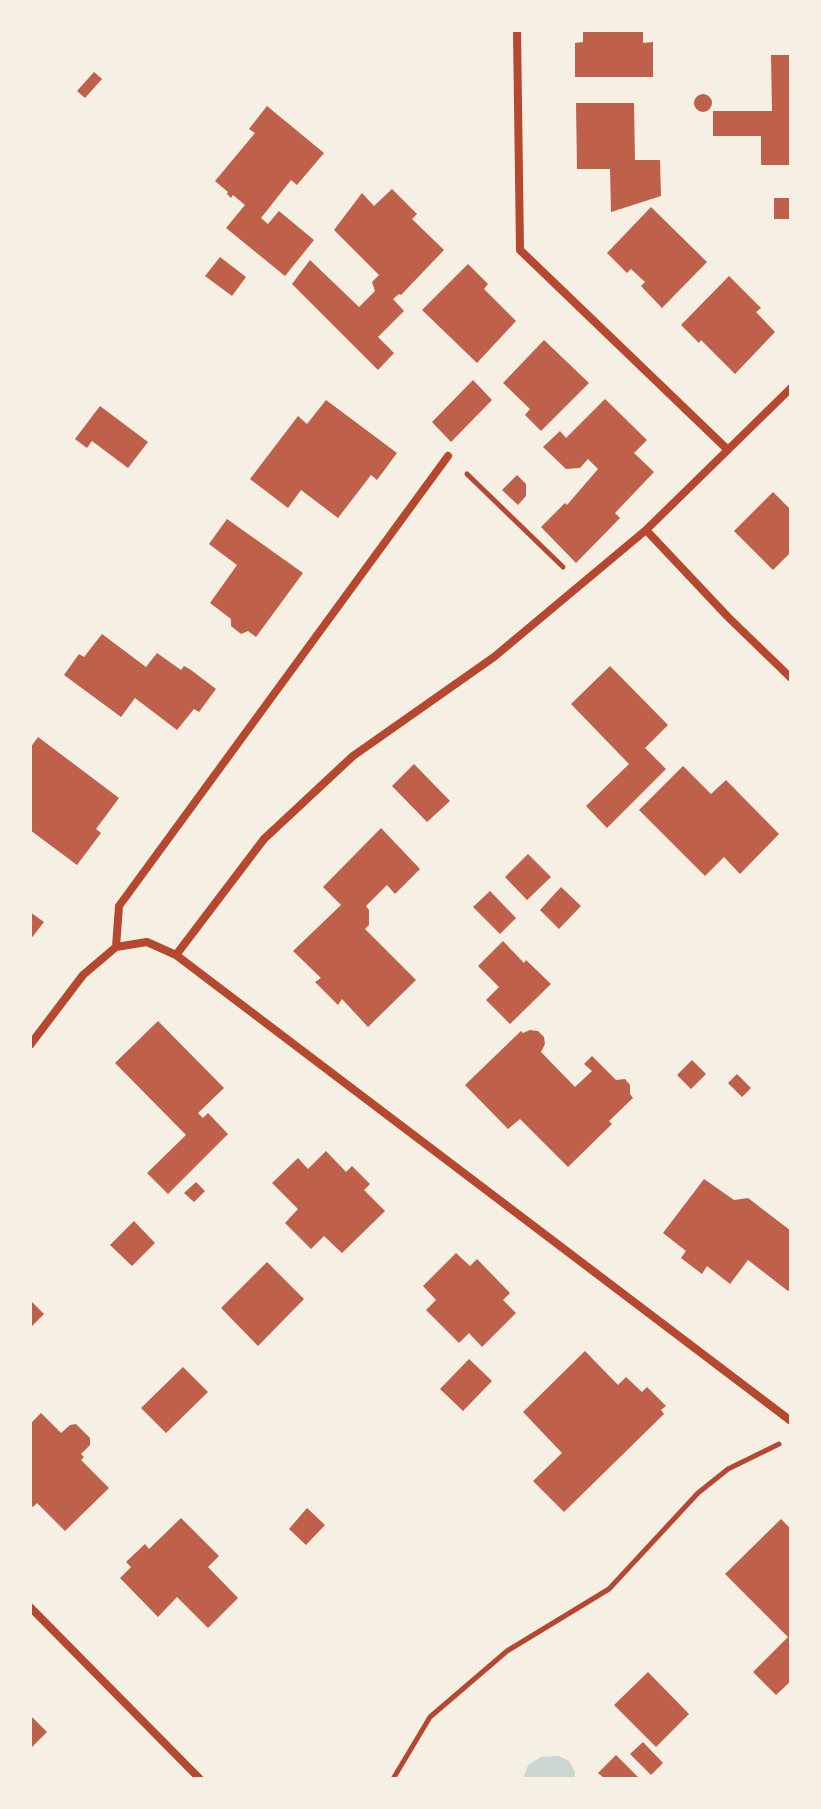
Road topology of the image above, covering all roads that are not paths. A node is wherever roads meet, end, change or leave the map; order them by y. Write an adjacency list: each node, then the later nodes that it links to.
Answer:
1 (517, 30): 3 (street)
2 (791, 388): 3 (street)
3 (728, 450): 5 (street)
4 (448, 456): 7 (street)
5 (646, 530): 6 (street); 8 (street)
6 (791, 678)
7 (116, 947): 8 (street); 9 (street)
8 (176, 955): 10 (street)
9 (30, 1045)
10 (791, 1421)
11 (30, 1607): 12 (street)
12 (200, 1779)

